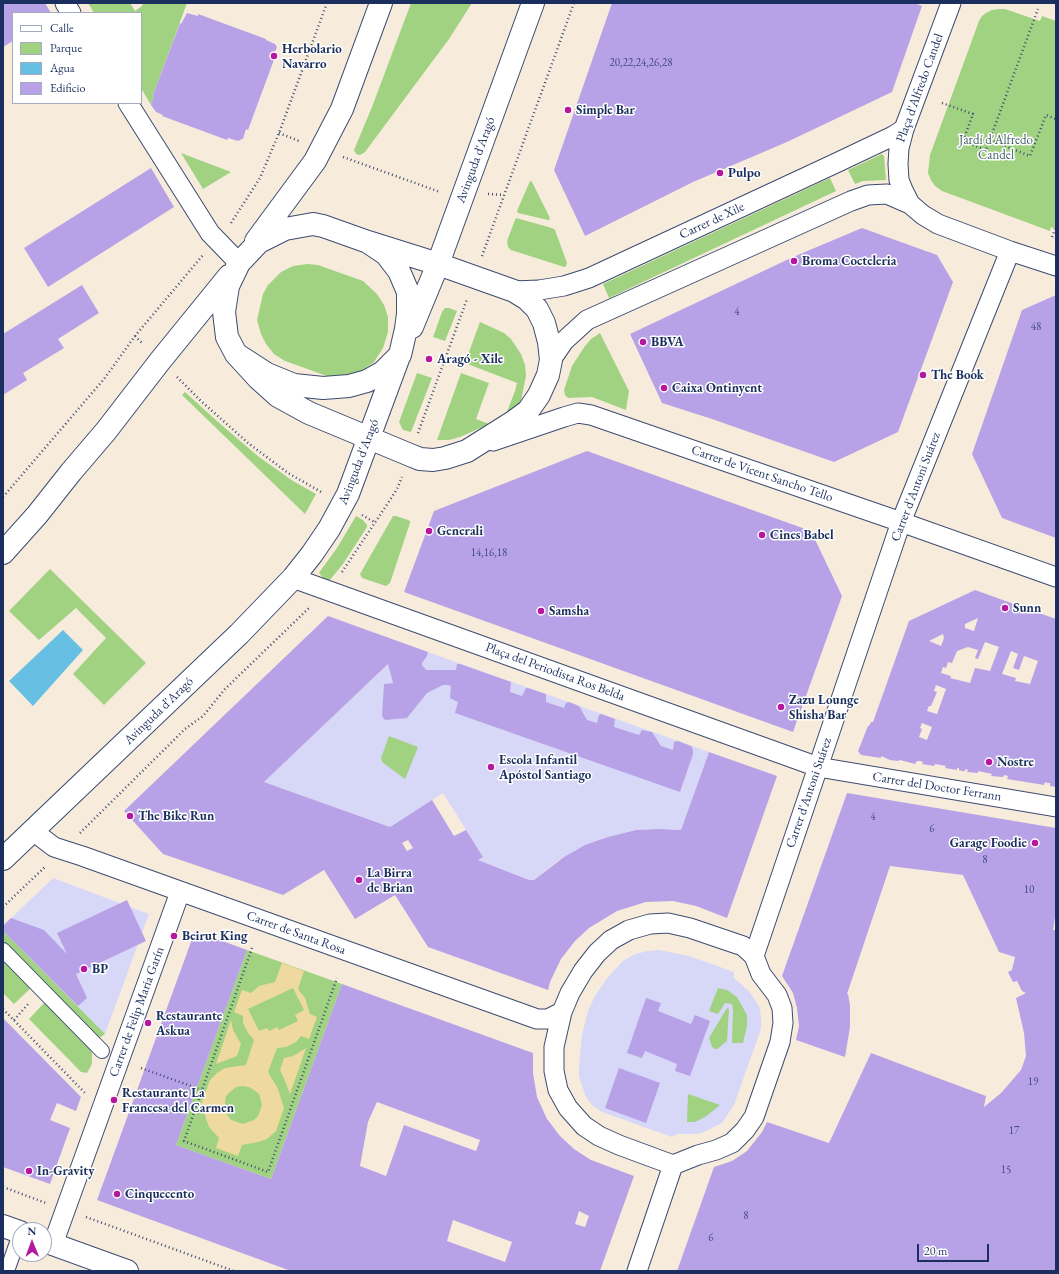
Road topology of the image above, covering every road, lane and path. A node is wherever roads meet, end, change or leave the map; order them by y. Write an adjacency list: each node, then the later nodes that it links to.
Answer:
1 (65, 3): 8 (street)
2 (327, 3): 13 (path)
3 (381, 3): 15 (main road)
4 (532, 3): 16 (main road, Avinguda d'Aragó)
5 (574, 3): 17 (path)
6 (951, 3): 12 (street, Plaça d'Alfredo Candel)
7 (1038, 9): 14 (path)
8 (70, 12)
9 (942, 103): 14 (path)
10 (129, 104): 21 (street)
11 (1056, 119): 14 (path)
12 (904, 129): 18 (street, Plaça d'Alfredo Candel); 28 (street, Carrer de Xile)
13 (279, 133): 15 (path); 21 (path)
14 (990, 140)
15 (322, 149): 16 (path); 24 (main road)
16 (464, 192): 17 (path); 25 (main road, Avinguda d'Aragó)
17 (504, 195): 27 (path)
18 (910, 204): 23 (street, Plaça d'Alfredo Candel); 32 (street)
19 (1056, 227): 20 (path)
20 (1052, 237)
21 (216, 240): 24 (street); 29 (path)
22 (368, 242): 24 (main road); 25 (main road); 31 (main road)
23 (1010, 251): 26 (street, Plaça d'Alfredo Candel); 39 (street, Carrer d'Antoni Suárez)
24 (240, 263): 30 (main road); 33 (main road)
25 (438, 264): 27 (main road); 31 (main road, Avinguda d'Aragó)
26 (1056, 266)
27 (475, 277): 28 (main road); 36 (path)
28 (514, 291): 32 (main road)
29 (135, 336): 33 (path); 37 (path)
30 (236, 354): 31 (main road); 34 (main road)
31 (400, 354): 34 (main road, Avinguda d'Aragó)
32 (551, 360): 35 (main road)
33 (160, 361): 38 (path); 41 (main road)
34 (368, 438): 36 (main road); 38 (main road, Avinguda d'Aragó)
35 (467, 451): 36 (main road); 39 (street, Carrer de Vicent Sancho Tello)
36 (410, 455): 40 (path)
37 (3, 497)
38 (343, 505): 40 (path); 44 (main road, Avinguda d'Aragó)
39 (901, 522): 43 (street, Carrer de Vicent Sancho Tello); 46 (street, Carrer d'Antoni Suárez)
40 (376, 523): 42 (path)
41 (3, 553)
42 (341, 574)
43 (1056, 577)
44 (293, 578): 46 (street, Plaça del Periodista Ros Belda); 48 (main road, Avinguda d'Aragó)
45 (315, 603): 49 (path)
46 (818, 767): 47 (street, Carrer del Doctor Ferrann); 56 (street, Carrer d'Antoni Suárez)
47 (1056, 807)
48 (33, 831): 50 (main road, Avinguda d'Aragó); 52 (street, Carrer de Santa Rosa)
49 (75, 838)
50 (3, 859)
51 (45, 866): 53 (path)
52 (180, 892): 59 (street, Carrer de Santa Rosa); 68 (street, Carrer de Felip Maria Garín)
53 (3, 907)
54 (252, 948): 62 (path)
55 (3, 950): 60 (street)
56 (754, 956): 59 (street); 64 (street)
57 (337, 978): 62 (path)
58 (3, 1009): 63 (path)
59 (562, 1012): 64 (street)
60 (102, 1051)
61 (141, 1068): 62 (path)
62 (202, 1090)
63 (87, 1094)
64 (673, 1165): 74 (street)
65 (3, 1187): 66 (path)
66 (50, 1204)
67 (80, 1215): 73 (path)
68 (52, 1231)
69 (52, 1243): 72 (main road)
70 (12, 1256): 71 (street)
71 (7, 1271)
72 (127, 1271)
73 (234, 1271)
74 (636, 1271)

